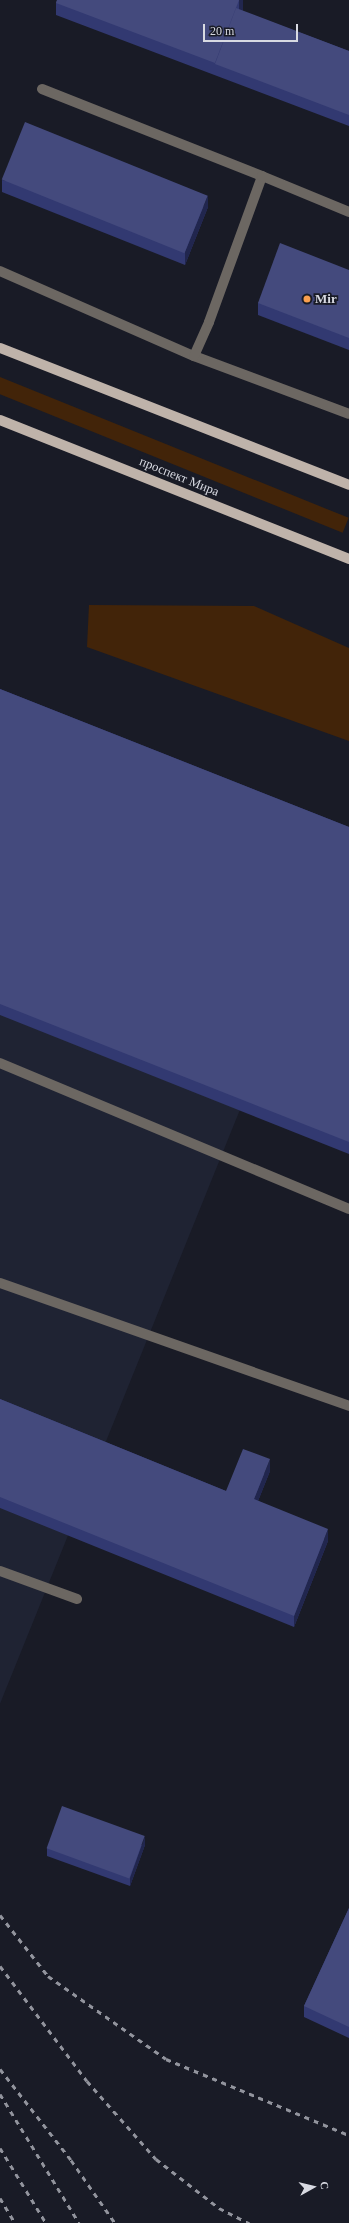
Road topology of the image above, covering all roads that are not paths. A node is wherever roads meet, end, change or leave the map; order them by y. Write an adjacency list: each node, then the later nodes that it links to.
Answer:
1 (42, 89): 2 (lane)
2 (262, 176): 3 (lane); 6 (lane)
3 (349, 212)
4 (0, 271): 6 (lane)
5 (0, 348): 9 (main road)
6 (194, 356): 7 (lane)
7 (349, 414)
8 (0, 420): 10 (main road, проспект Мира)
9 (349, 485)
10 (349, 558)
11 (0, 1063): 12 (lane)
12 (349, 1209)
13 (0, 1283): 14 (lane)
14 (349, 1406)
15 (0, 1571): 16 (lane)
16 (77, 1599)

